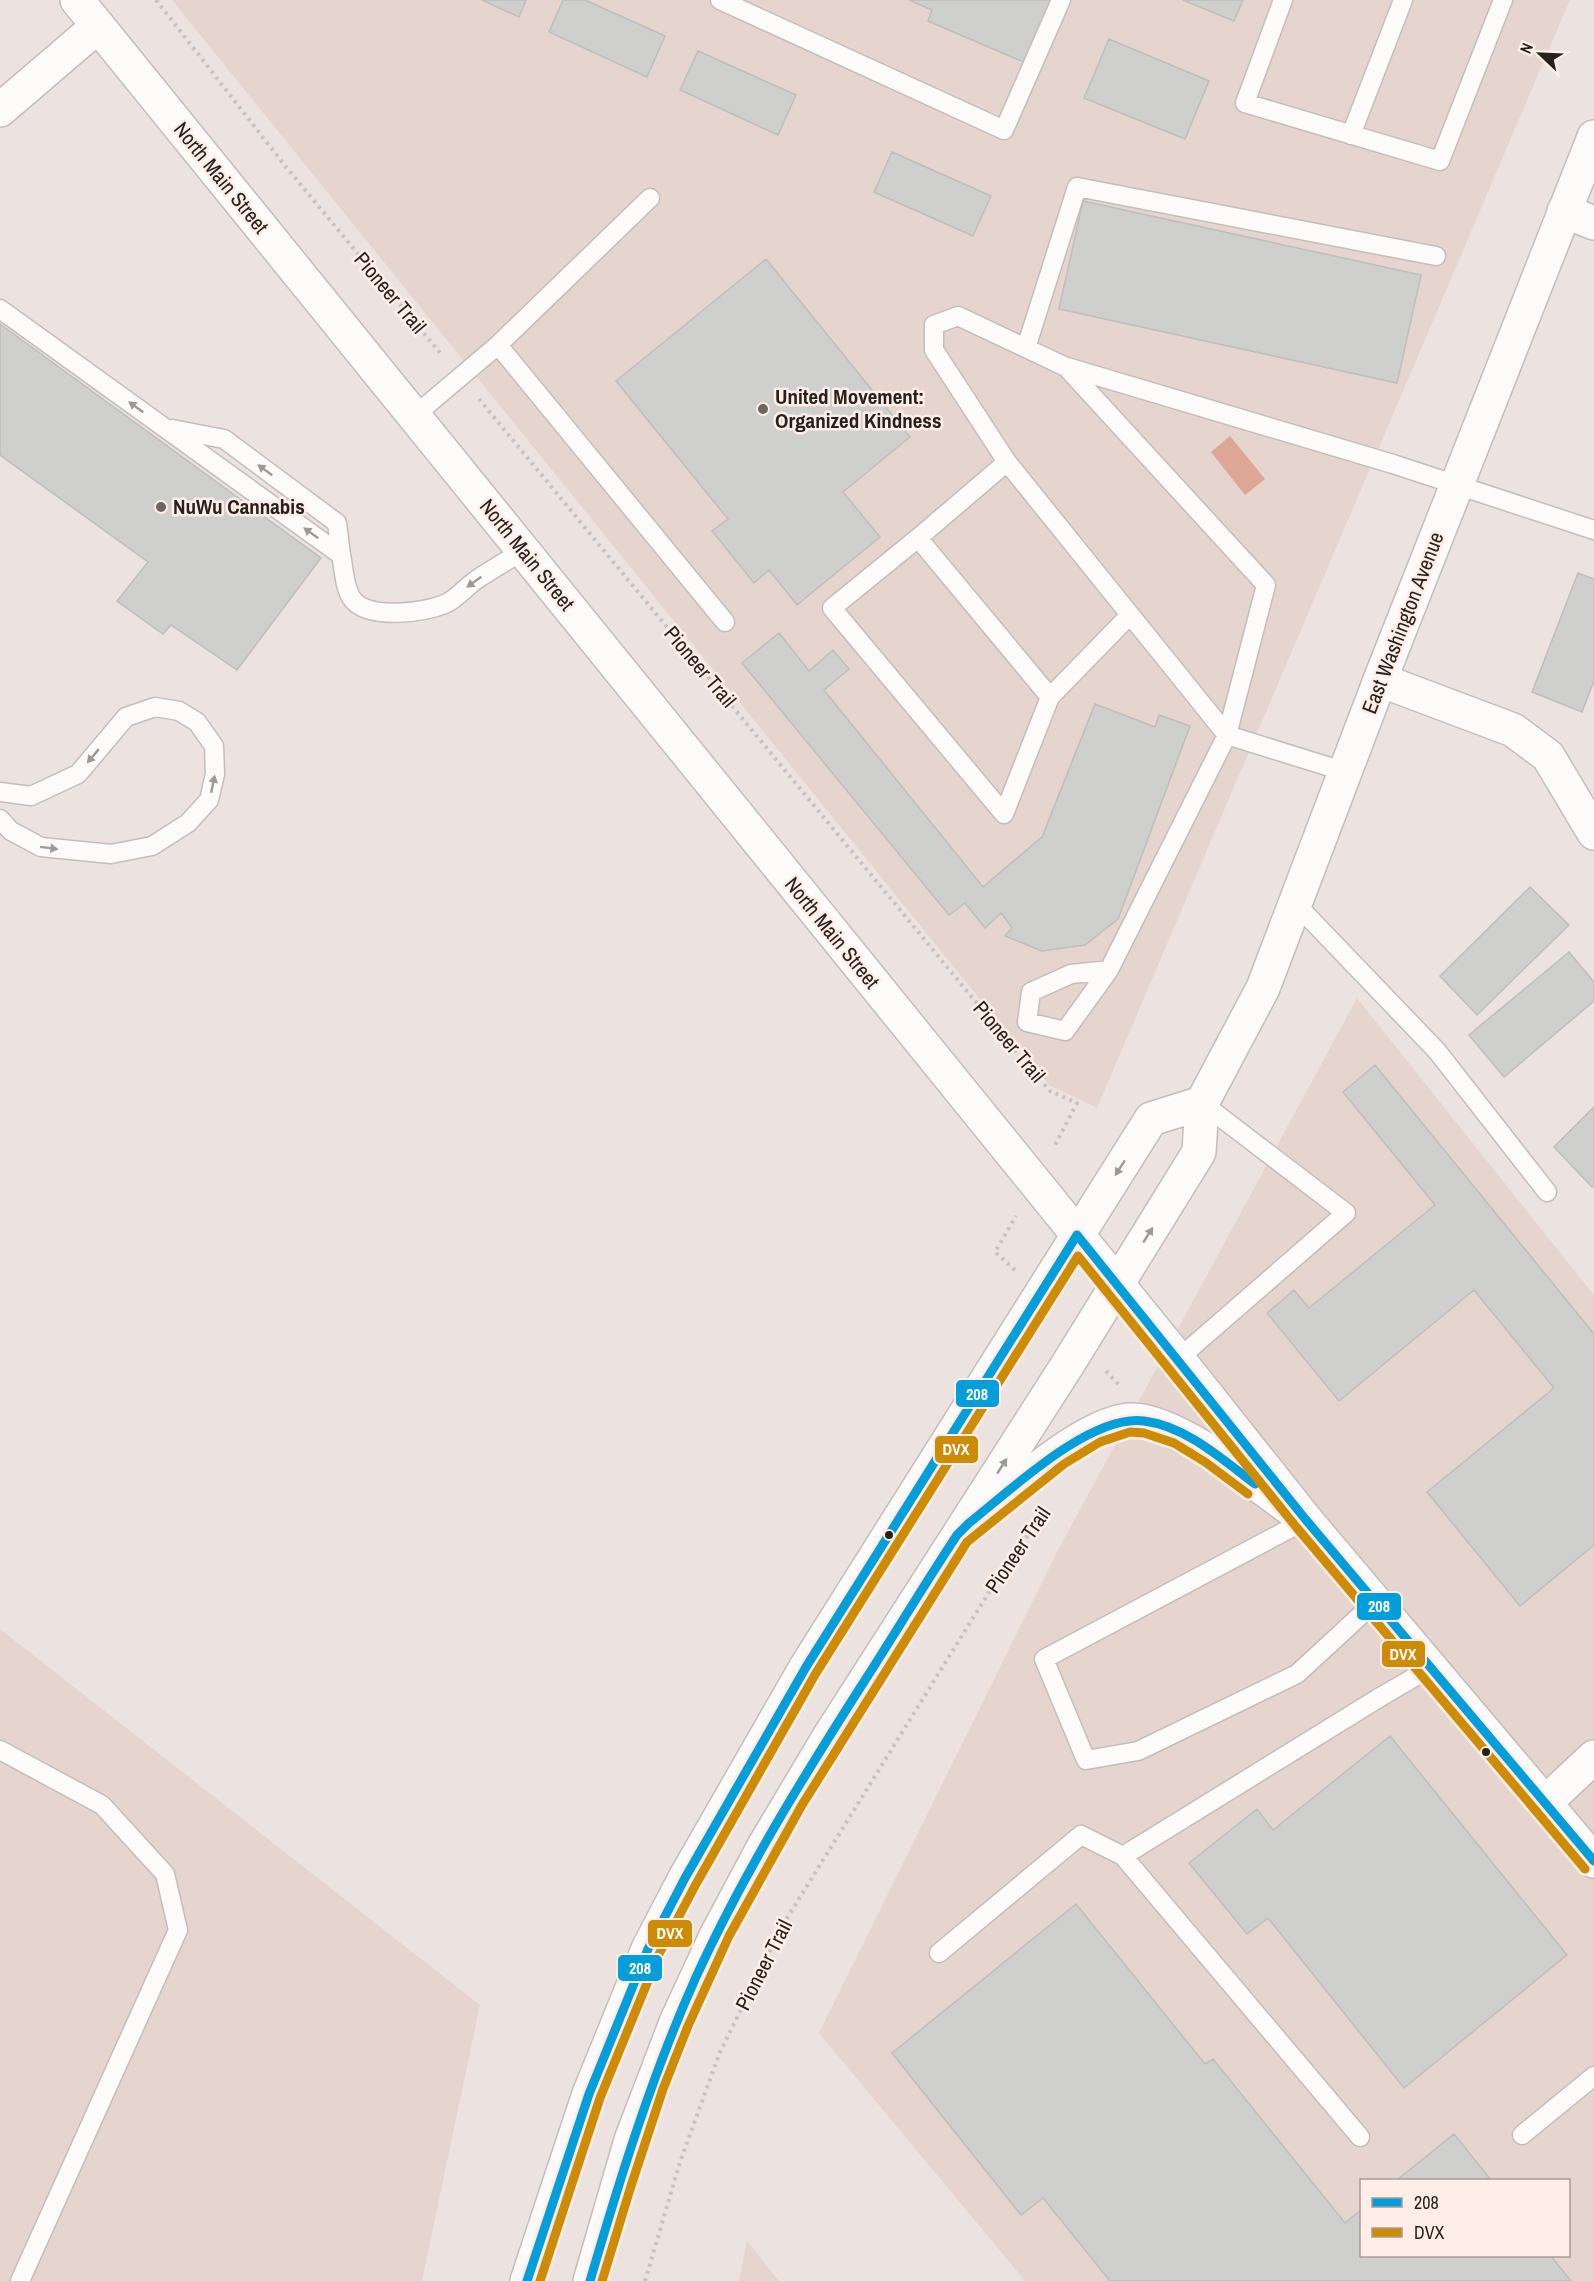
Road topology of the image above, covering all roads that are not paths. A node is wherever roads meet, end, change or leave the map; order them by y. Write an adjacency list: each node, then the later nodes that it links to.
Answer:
1 (76, 0): 7 (main road, North Main Street)
2 (1061, 0): 6 (lane)
3 (1283, 0): 9 (lane)
4 (1403, 0): 9 (lane)
5 (1503, 0): 9 (lane)
6 (729, 2)
7 (98, 26): 8 (main road); 19 (main road, North Main Street)
8 (3, 101)
9 (1351, 135)
10 (1594, 137): 12 (main road, East Washington Avenue)
11 (650, 198): 16 (lane)
12 (1564, 211): 13 (main road); 22 (main road, East Washington Avenue)
13 (1594, 223)
14 (1437, 256): 17 (lane)
15 (0, 309): 20 (lane, one-way to 15)
16 (498, 345): 19 (lane); 28 (lane)
17 (1026, 348): 18 (lane); 21 (lane)
18 (1066, 366): 22 (lane); 31 (lane)
19 (414, 416): 25 (main road, North Main Street)
20 (164, 427): 26 (lane, one-way to 20); 26 (lane, one-way to 20)
21 (1007, 462): 24 (lane); 27 (lane)
22 (1457, 484): 23 (lane); 29 (main road, East Washington Avenue)
23 (1594, 530)
24 (918, 538): 30 (lane); 30 (lane)
25 (524, 551): 26 (lane, one-way to 26); 40 (main road, North Main Street)
26 (341, 555)
27 (1130, 616): 30 (lane); 31 (lane)
28 (725, 622)
29 (1380, 680): 32 (main road, East Washington Avenue); 35 (main road)
30 (1050, 697)
31 (1227, 735): 32 (lane); 37 (lane)
32 (1346, 772): 36 (main road, East Washington Avenue)
33 (0, 792): 34 (lane, one-way to 33)
34 (0, 819)
35 (1594, 833)
36 (1296, 903): 38 (main road, East Washington Avenue); 39 (lane)
37 (1109, 970): 37 (lane)
38 (1202, 1103): 40 (main road, one-way to 40); 41 (main road, East Washington Avenue, one-way to 38); 42 (lane)
39 (1547, 1192)
40 (1077, 1235): 41 (main road, North Main Street); 57 (main road)
41 (1118, 1285): 42 (main road, North Main Street); 44 (main road, East Washington Avenue, one-way to 41)
42 (1178, 1359): 43 (main road, North Main Street)
43 (1306, 1520): 44 (main road); 45 (main road, North Main Street); 45 (lane)
44 (959, 1533): 58 (main road, East Washington Avenue)
45 (1376, 1602): 46 (main road, North Main Street)
46 (1432, 1667): 49 (main road, North Main Street); 50 (lane)
47 (0, 1750): 56 (lane)
48 (1594, 1757): 49 (main road)
49 (1546, 1802): 51 (main road, North Main Street)
50 (1123, 1856): 52 (lane); 55 (lane)
51 (1594, 1861)
52 (939, 1953)
53 (1594, 2076): 54 (lane)
54 (1522, 2135)
55 (1360, 2137)
56 (20, 2281)
57 (528, 2281)
58 (590, 2281)

